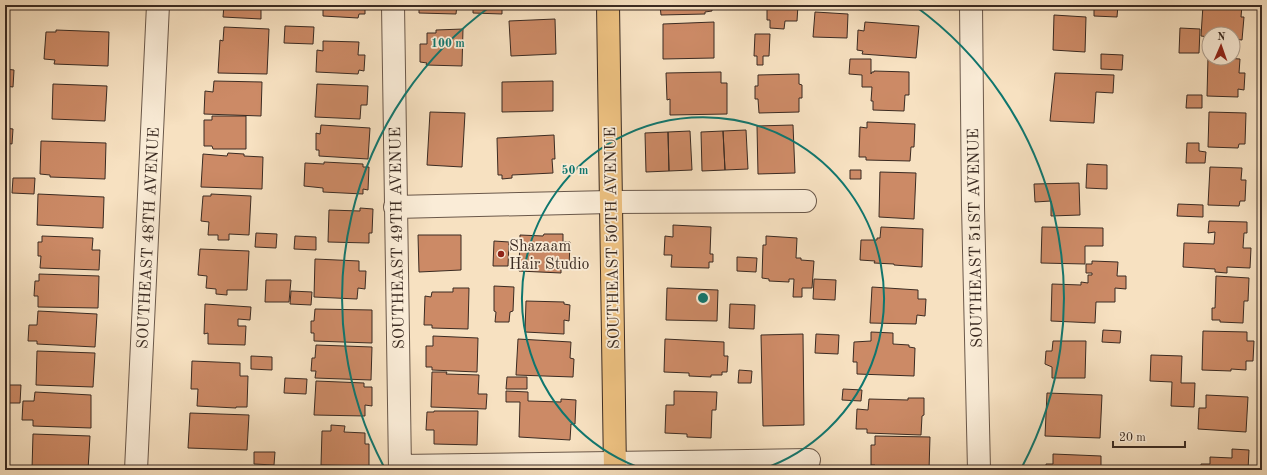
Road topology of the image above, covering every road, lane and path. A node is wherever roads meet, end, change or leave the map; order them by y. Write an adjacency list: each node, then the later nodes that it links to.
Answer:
1 (158, 5): 11 (street, SOUTHEAST 48TH AVENUE)
2 (393, 5): 7 (street, SOUTHEAST 49TH AVENUE)
3 (608, 5): 6 (main road, SOUTHEAST 50TH AVENUE)
4 (971, 5): 12 (street, SOUTHEAST 51ST AVENUE)
5 (805, 201): 6 (street)
6 (610, 202): 7 (street); 9 (main road, SOUTHEAST 50TH AVENUE)
7 (395, 206): 10 (street, SOUTHEAST 49TH AVENUE)
8 (809, 460): 9 (street)
9 (615, 466): 10 (street)
10 (400, 468)
11 (136, 470)
12 (979, 470)

